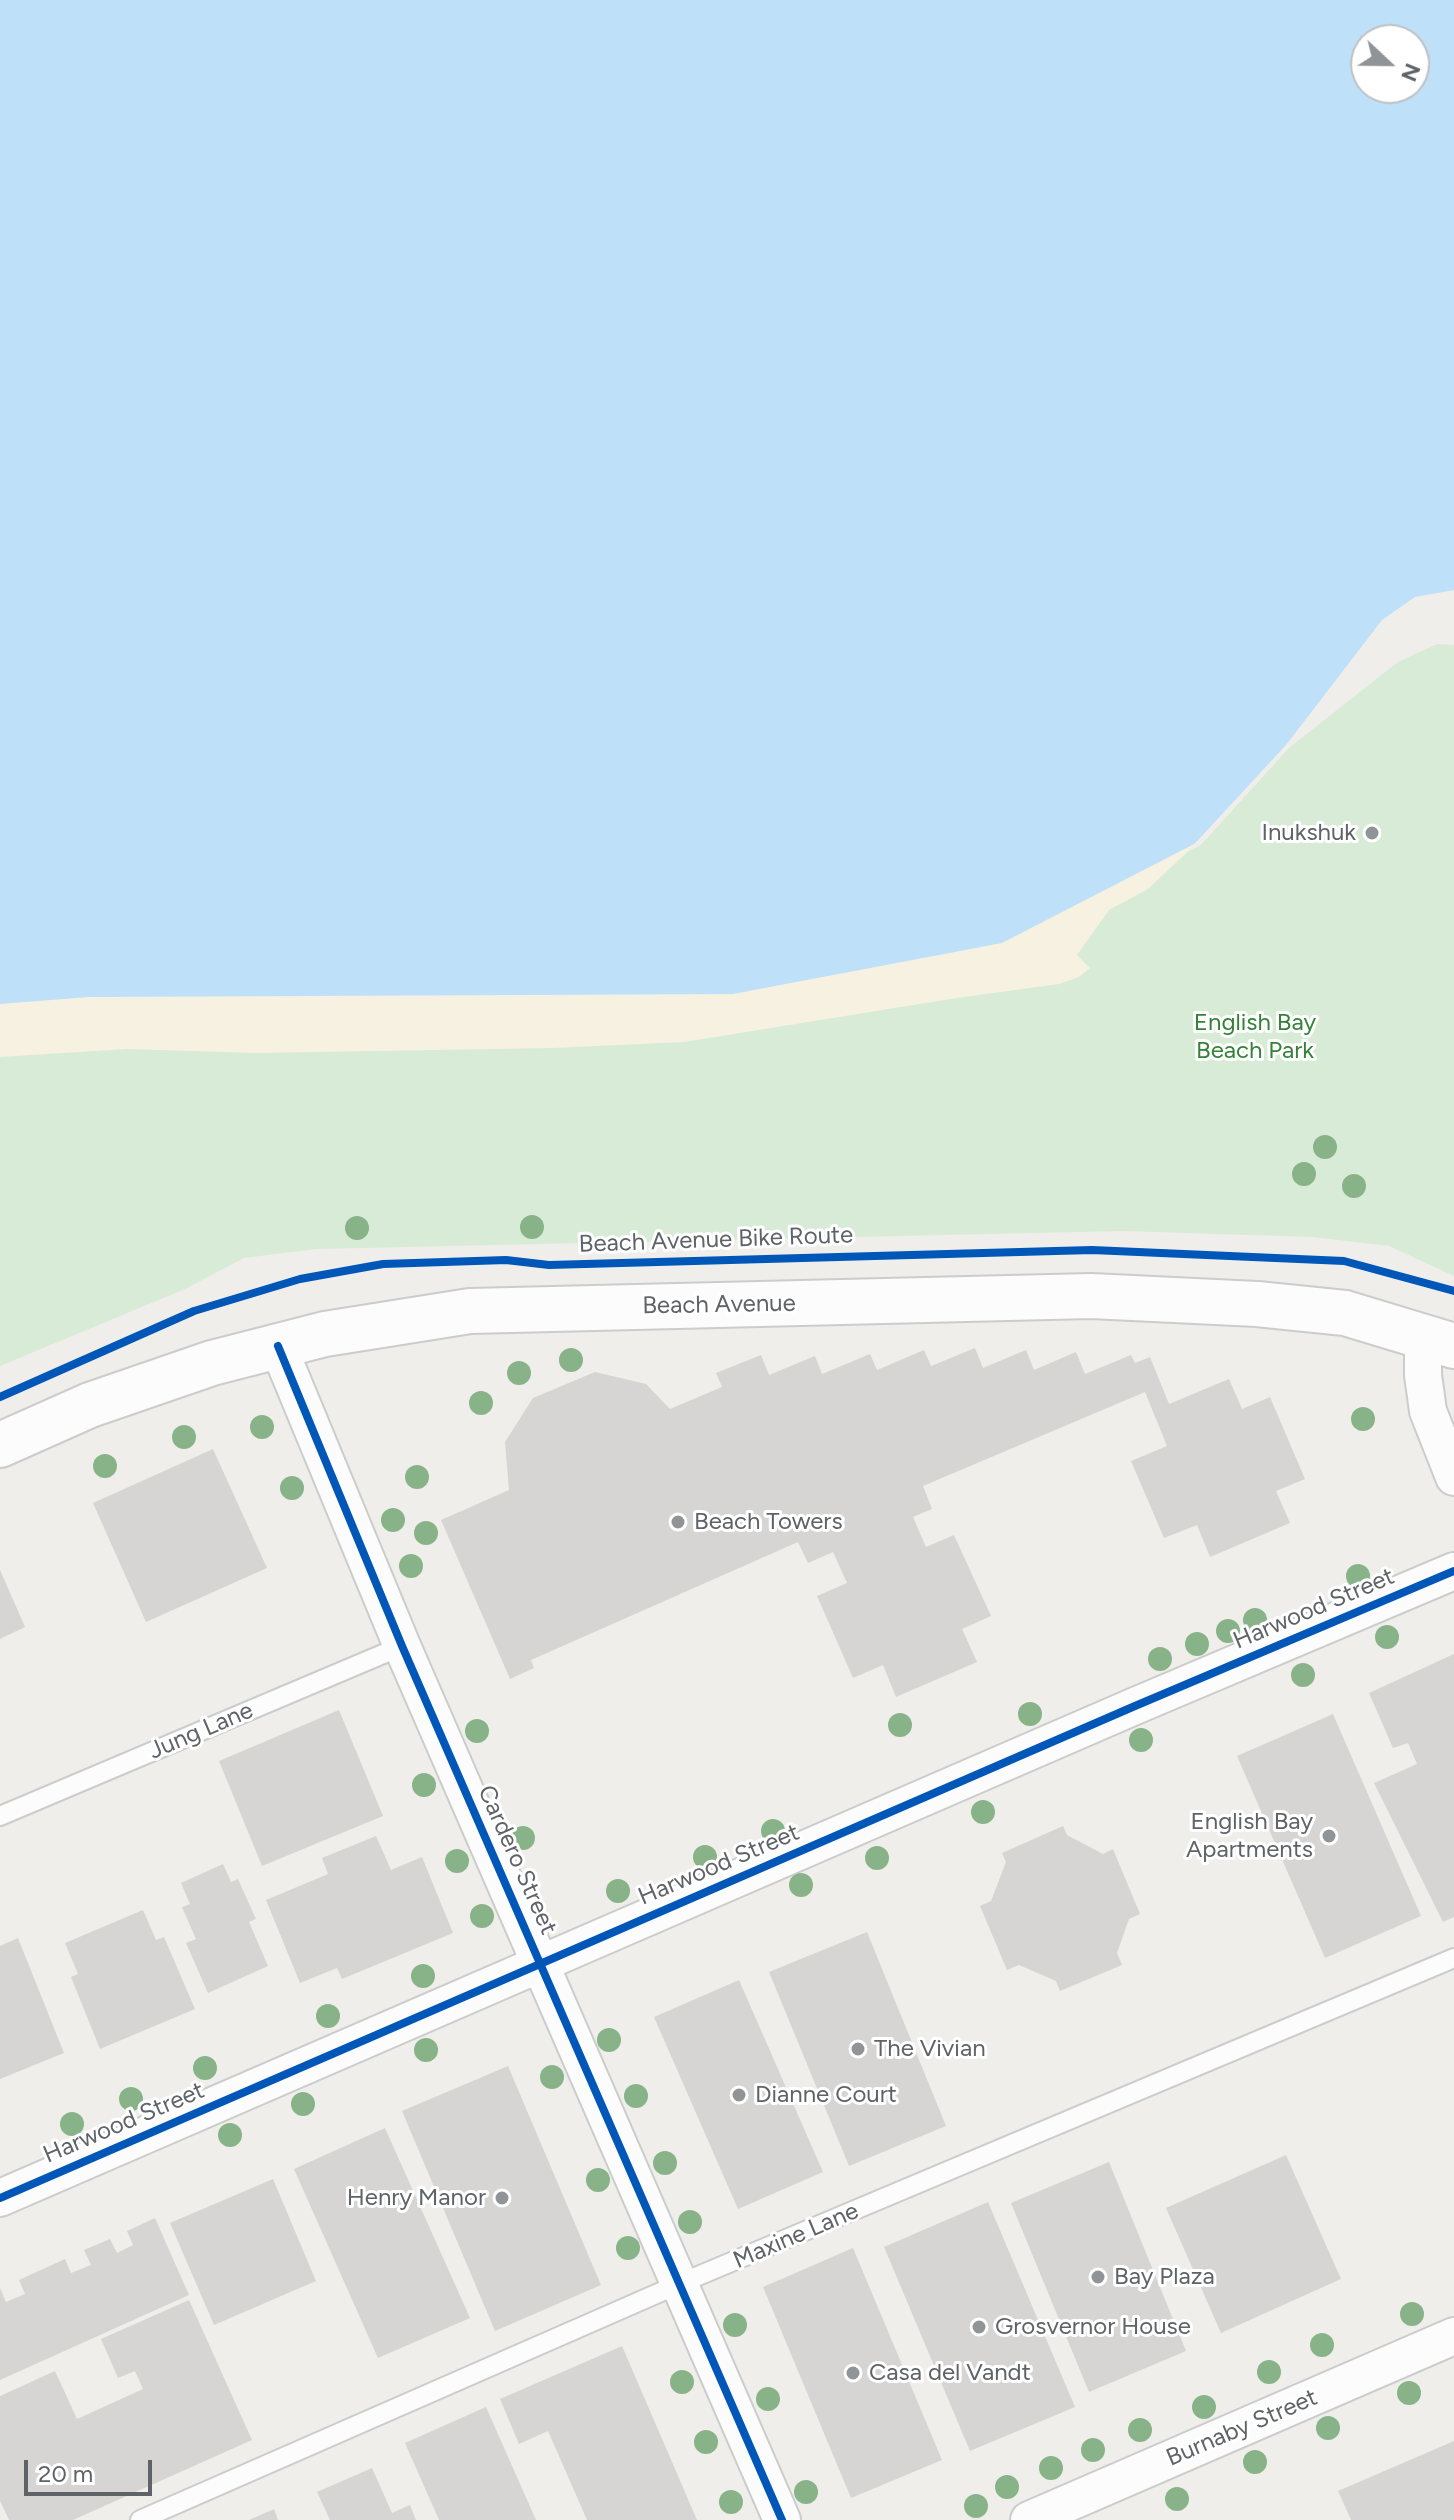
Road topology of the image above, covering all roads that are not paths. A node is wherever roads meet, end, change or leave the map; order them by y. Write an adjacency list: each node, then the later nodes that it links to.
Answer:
1 (1439, 1341): 2 (street, Beach Avenue); 4 (street)
2 (278, 1346): 3 (street, Beach Avenue); 6 (street, Cardero Street)
3 (0, 1445)
4 (1454, 1477)
5 (1454, 1571): 9 (street, Harwood Street)
6 (402, 1646): 7 (lane, Jung Lane); 9 (street, Cardero Street)
7 (0, 1816)
8 (1454, 1958): 11 (lane, Maxine Lane)
9 (540, 1964): 10 (street, Harwood Street); 11 (street, Cardero Street)
10 (0, 2198)
11 (679, 2284): 13 (lane, Maxine Lane); 14 (street, Cardero Street)
12 (1454, 2336): 15 (street, Burnaby Street)
13 (140, 2520)
14 (782, 2520)
15 (1029, 2520)

